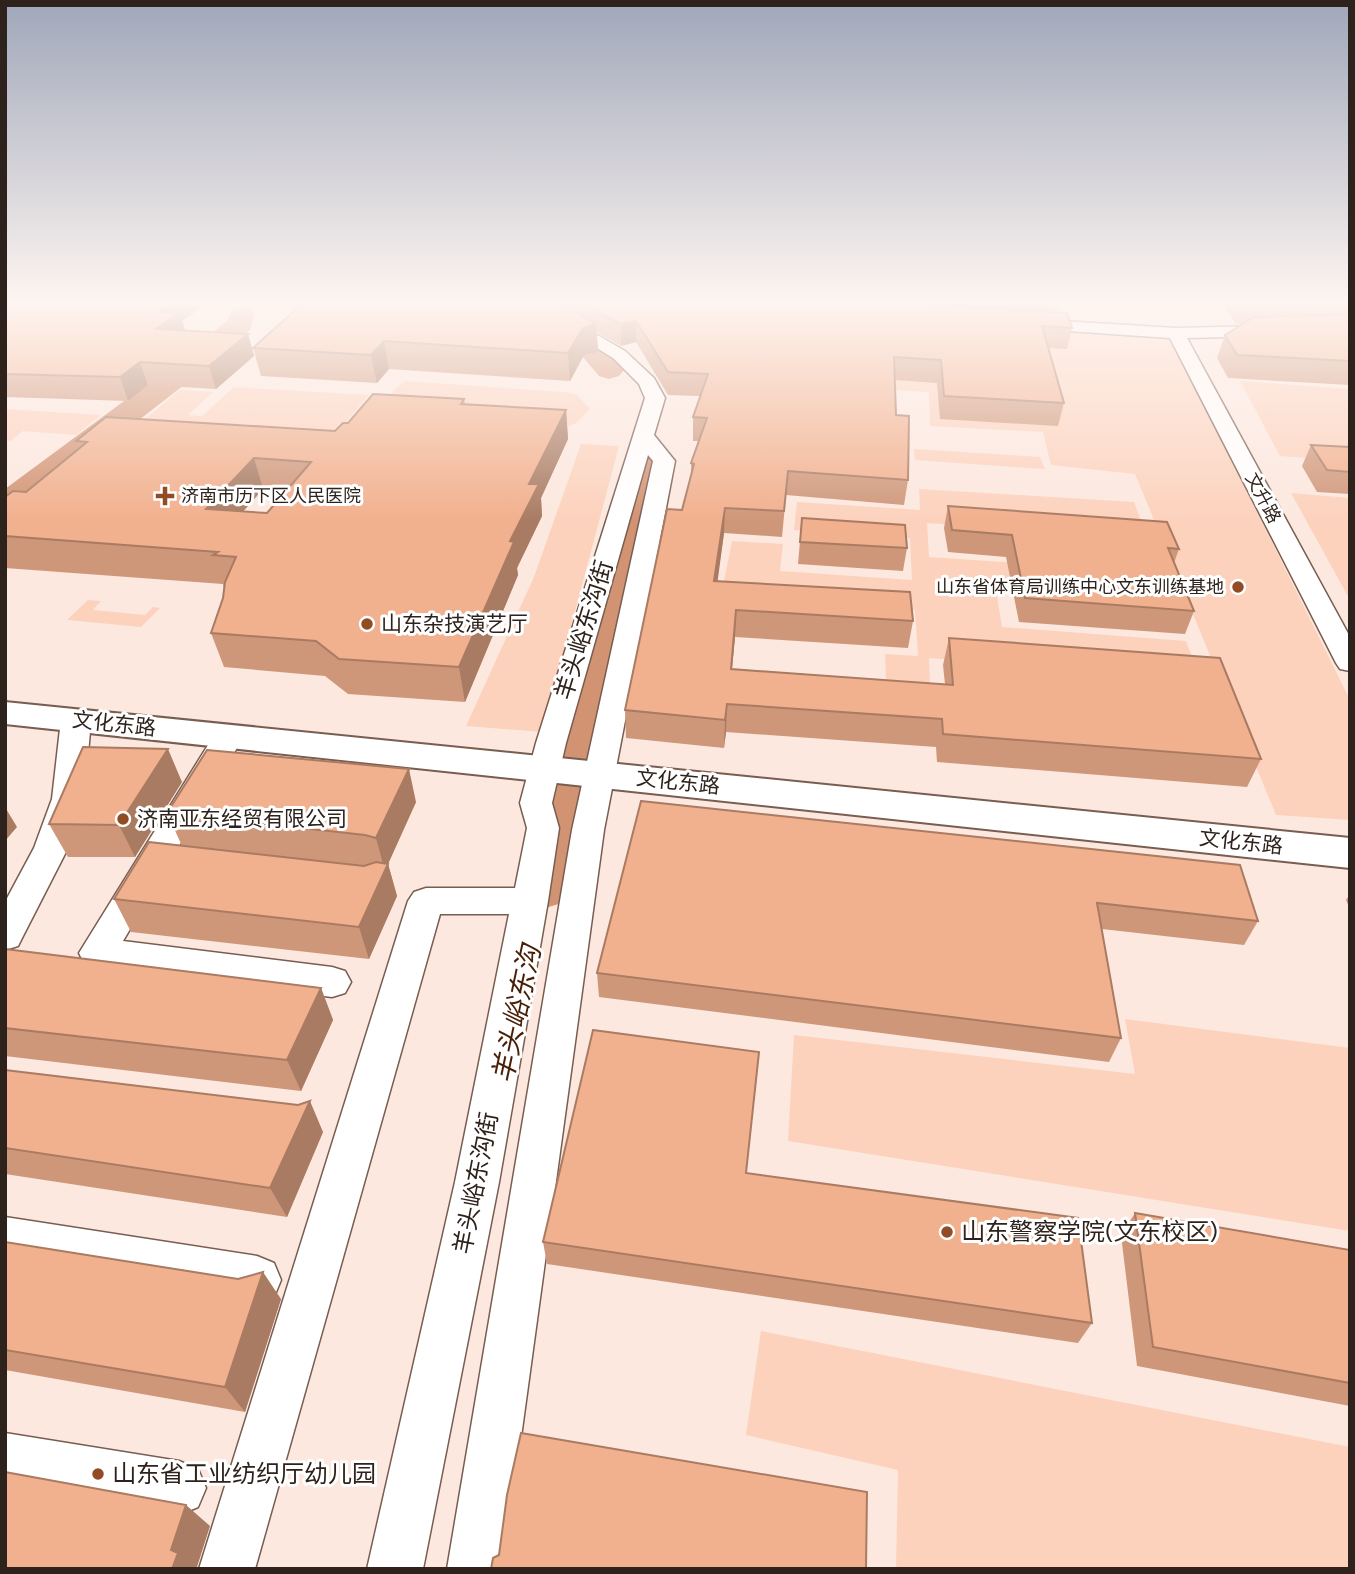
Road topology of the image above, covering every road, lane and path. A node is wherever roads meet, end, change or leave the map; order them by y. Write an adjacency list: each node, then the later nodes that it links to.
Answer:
1 (638, 374): 3 (street, 羊头峪东沟街)
2 (1198, 374): 4 (street, 文升路)
3 (643, 434): 8 (street, 羊头峪东沟街); 9 (street, 羊头峪东沟街)
4 (1350, 663)
5 (5, 713): 6 (main road, 文化东路)
6 (76, 720): 7 (main road, 文化东路); 14 (street)
7 (229, 736): 8 (main road, 文化东路); 11 (street)
8 (544, 767): 9 (main road, 文化东路); 13 (street, 羊头峪东沟街)
9 (598, 773): 10 (main road, 文化东路); 22 (street, 羊头峪东沟街)
10 (1350, 853)
11 (153, 859): 12 (street); 15 (street)
12 (195, 863)
13 (530, 901): 20 (street); 21 (street, 羊头峪东沟街)
14 (5, 936)
15 (332, 982)
16 (5, 1240): 17 (street)
17 (257, 1280)
18 (5, 1459): 19 (street)
19 (179, 1488)
20 (227, 1569)
21 (395, 1569)
22 (475, 1569)

